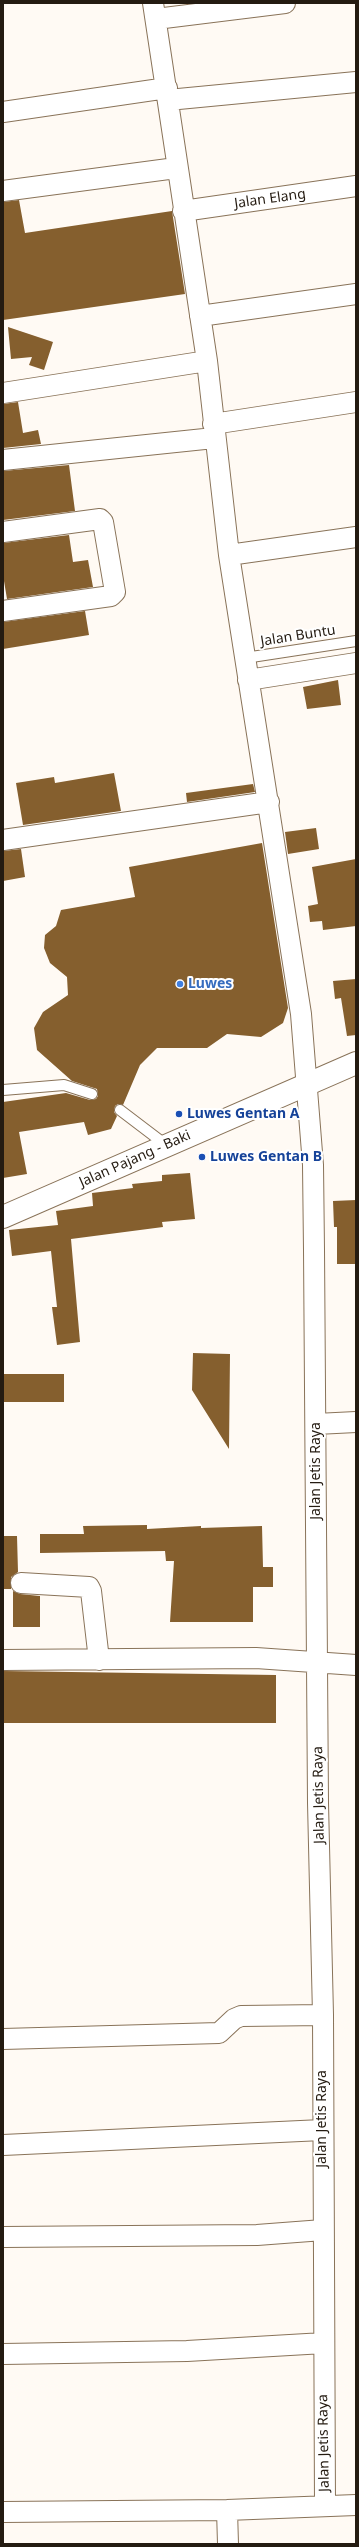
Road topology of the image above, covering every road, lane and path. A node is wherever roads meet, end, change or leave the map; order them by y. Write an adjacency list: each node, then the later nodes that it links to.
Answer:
1 (285, 3): 2 (street)
2 (161, 12): 4 (street, Jalan Jetis Raya)
3 (356, 82): 4 (street)
4 (167, 94): 5 (street); 6 (street, Jalan Jetis Raya)
5 (3, 112)
6 (176, 168): 8 (street); 9 (street, Jalan Jetis Raya)
7 (356, 186): 9 (street, Jalan Elang)
8 (3, 191)
9 (183, 211): 11 (street, Jalan Jetis Raya)
10 (356, 294): 11 (street)
11 (200, 316): 12 (street, Jalan Jetis Raya)
12 (207, 362): 13 (street); 15 (street, Jalan Jetis Raya)
13 (3, 393)
14 (356, 402): 15 (street)
15 (213, 431): 16 (street); 19 (street, Jalan Jetis Raya)
16 (3, 460)
17 (3, 532): 20 (street)
18 (356, 537): 19 (street)
19 (228, 554): 22 (street, Jalan Jetis Raya)
20 (3, 610)
21 (356, 642): 22 (lane, Jalan Buntu)
22 (245, 658): 24 (street, Jalan Jetis Raya)
23 (356, 663): 24 (street)
24 (248, 680): 25 (street, Jalan Jetis Raya)
25 (268, 802): 26 (street); 28 (street, Jalan Jetis Raya)
26 (3, 840)
27 (356, 1063): 28 (main road, Jalan Pajang - Baki)
28 (308, 1084): 32 (main road, Jalan Pajang - Baki); 35 (street, Jalan Jetis Raya)
29 (3, 1090): 30 (lane)
30 (92, 1094)
31 (120, 1110): 32 (lane)
32 (166, 1145): 33 (main road, Jalan Pajang - Baki)
33 (3, 1217)
34 (356, 1422): 35 (street)
35 (316, 1424): 39 (street, Jalan Jetis Raya)
36 (21, 1584): 38 (street)
37 (3, 1660): 38 (street)
38 (99, 1660): 39 (street)
39 (318, 1662): 40 (street); 41 (street, Jalan Jetis Raya)
40 (356, 1665)
41 (323, 2015): 42 (street); 43 (street, Jalan Jetis Raya)
42 (3, 2039)
43 (322, 2130): 44 (street); 45 (street, Jalan Jetis Raya)
44 (3, 2144)
45 (323, 2230): 46 (street); 47 (street, Jalan Jetis Raya)
46 (3, 2238)
47 (324, 2343): 48 (street); 49 (street, Jalan Jetis Raya)
48 (3, 2354)
49 (325, 2505): 50 (street); 51 (street)
50 (356, 2505)
51 (227, 2510): 52 (street); 53 (street)
52 (3, 2512)
53 (228, 2544)

